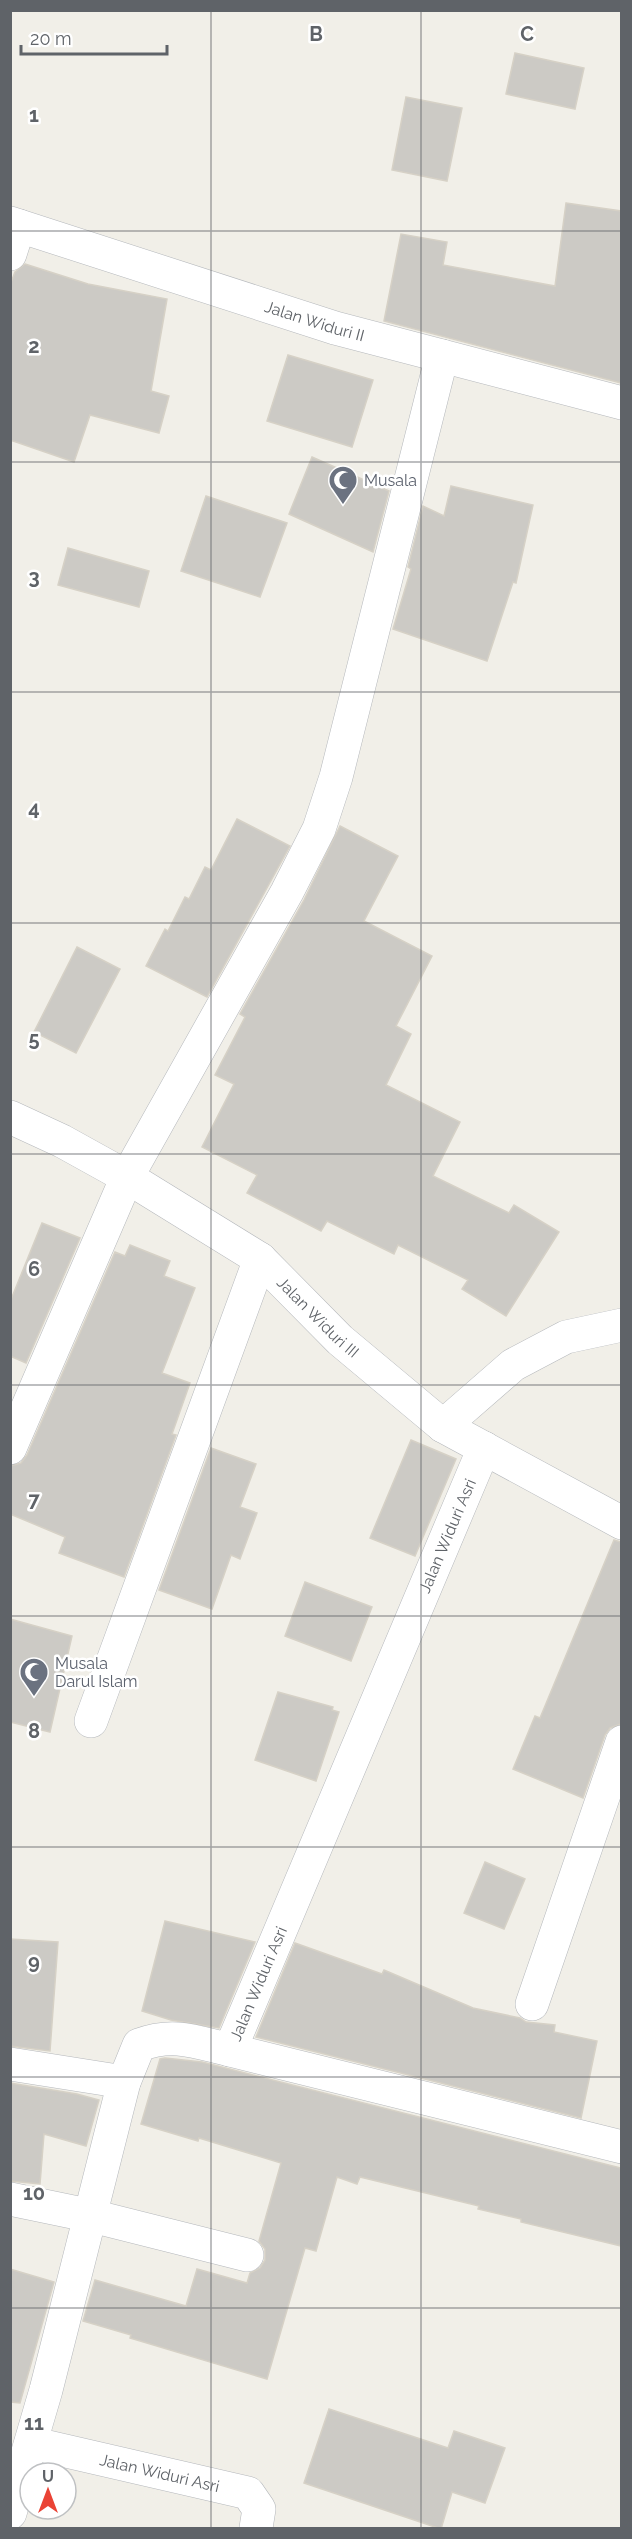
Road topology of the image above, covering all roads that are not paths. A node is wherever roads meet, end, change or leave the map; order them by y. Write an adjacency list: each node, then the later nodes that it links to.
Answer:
1 (13, 234): 2 (street, Jalan Widuri II)
2 (442, 356): 3 (street, Jalan Widuri II); 5 (street)
3 (621, 402)
4 (10, 1118): 5 (street, Jalan Widuri III)
5 (127, 1177): 6 (street, Jalan Widuri III); 9 (street)
6 (260, 1259): 8 (street, Jalan Widuri III); 12 (street)
7 (621, 1325): 8 (street)
8 (443, 1426): 10 (street, Jalan Widuri III)
9 (10, 1448)
10 (484, 1448): 11 (street, Jalan Widuri III); 15 (street, Jalan Widuri Asri)
11 (621, 1523)
12 (91, 1721)
13 (621, 1742): 14 (street)
14 (532, 2004)
15 (230, 2050): 17 (street, Jalan Widuri Asri); 18 (street)
16 (10, 2064): 17 (street)
17 (124, 2082): 20 (street, Jalan Widuri Asri)
18 (621, 2147)
19 (10, 2199): 20 (street)
20 (92, 2216): 21 (street); 22 (street, Jalan Widuri Asri)
21 (247, 2255)
22 (31, 2444): 23 (street, Jalan Widuri Asri); 24 (street, Jalan Widuri Asri)
23 (10, 2513)
24 (256, 2529)

